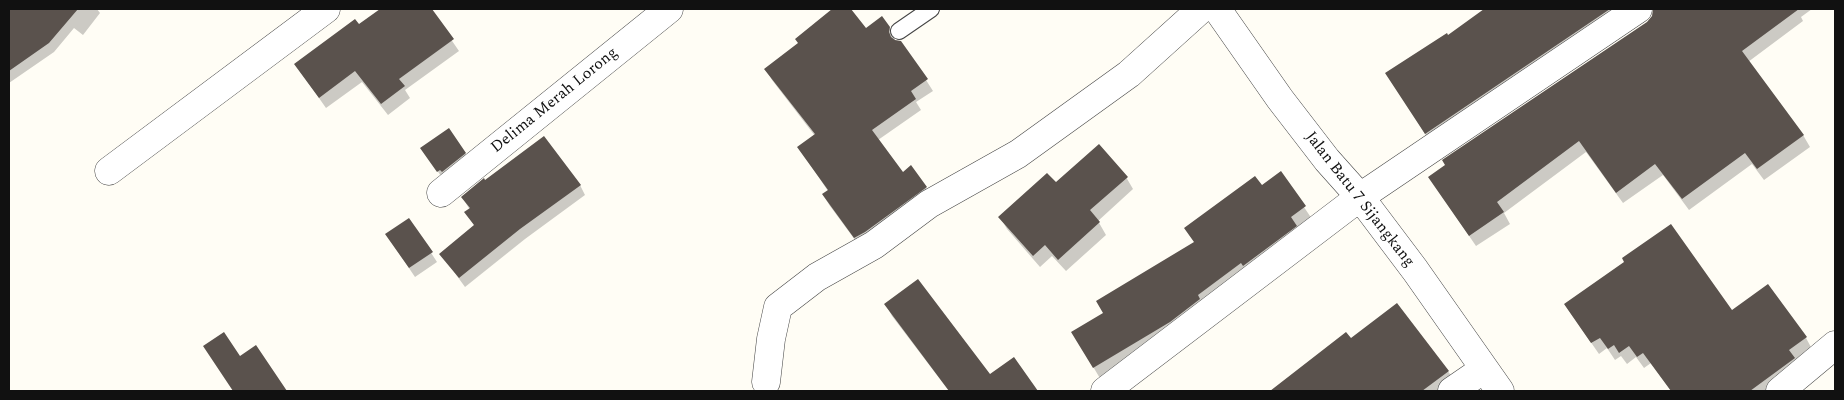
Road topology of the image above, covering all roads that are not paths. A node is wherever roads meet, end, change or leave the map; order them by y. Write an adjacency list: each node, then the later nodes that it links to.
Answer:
1 (326, 9): 8 (street)
2 (670, 9): 9 (street, Delima Merah Lorong)
3 (931, 9): 7 (lane)
4 (1201, 9): 13 (street)
5 (1217, 9): 10 (street, Jalan Batu 7 Sijangkang)
6 (1638, 9): 10 (street)
7 (899, 31)
8 (109, 171)
9 (441, 192)
10 (1360, 197): 12 (street, Jalan Batu 7 Sijangkang); 14 (street)
11 (1835, 345): 17 (street)
12 (1484, 369): 15 (street); 16 (street, Jalan Batu 7 Sijangkang)
13 (766, 382)
14 (1105, 391)
15 (1452, 391)
16 (1500, 391)
17 (1780, 391)

